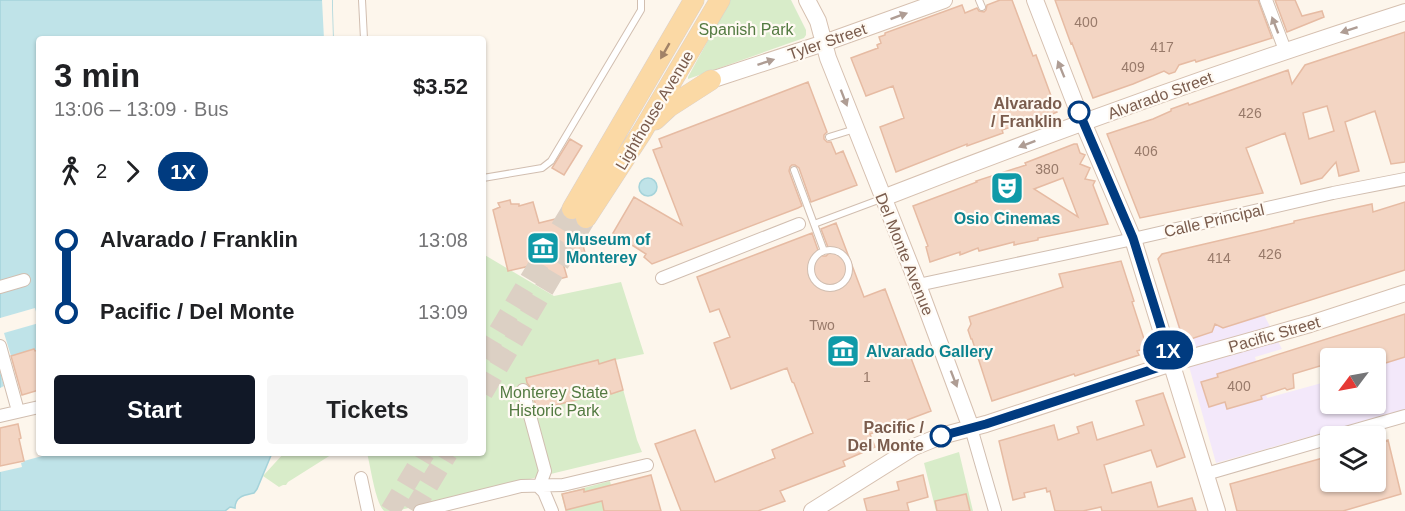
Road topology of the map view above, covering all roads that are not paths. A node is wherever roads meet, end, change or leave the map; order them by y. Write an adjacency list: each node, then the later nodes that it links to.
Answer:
1 (362, 0): 10 (lane)
2 (641, 0): 19 (lane)
3 (694, 0): 16 (main road, Lighthouse Avenue, one-way to 16)
4 (720, 0): 16 (main road, Lighthouse Avenue)
5 (807, 0): 11 (main road, Del Monte Avenue)
6 (944, 0): 11 (main road, Tyler Street, one-way to 6)
7 (1035, 0): 14 (main road, one-way to 7)
8 (1266, 0): 12 (street, one-way to 8)
9 (1405, 12): 12 (main road, Alvarado Street, one-way to 12)
10 (364, 36)
11 (825, 43): 13 (main road, Tyler Street, one-way to 11); 15 (main road, Del Monte Avenue, one-way to 15)
12 (1285, 50): 14 (main road, Alvarado Street)
13 (711, 80): 16 (main road)
14 (1083, 123): 21 (main road, Alvarado Street, one-way to 21); 24 (main road)
15 (856, 129): 17 (lane); 21 (main road, Del Monte Avenue)
16 (642, 132)
17 (829, 137)
18 (794, 170): 23 (lane)
19 (486, 177)
20 (1405, 179): 24 (street, Calle Principal)
21 (883, 198): 23 (lane); 28 (main road, Del Monte Avenue)
22 (799, 224): 26 (street)
23 (814, 224): 25 (lane)
24 (1133, 238): 28 (street, Calle Principal); 32 (main road)
25 (824, 251): 25 (lane)
26 (662, 278)
27 (24, 280): 29 (street)
28 (918, 285): 39 (main road, Del Monte Avenue, one-way to 39)
29 (0, 287)
30 (1405, 293): 32 (main road, Pacific Street)
31 (0, 346): 35 (street)
32 (1172, 363): 39 (main road, Pacific Street); 42 (main road)
33 (523, 390): 44 (street)
34 (36, 408): 35 (street)
35 (18, 411): 36 (street)
36 (0, 416)
37 (1405, 416): 38 (street)
38 (1371, 426)
39 (971, 428): 45 (main road, Pacific Street); 49 (street, Del Monte Avenue)
40 (1320, 441): 42 (street)
41 (647, 465): 44 (street)
42 (1206, 474): 50 (main road)
43 (361, 478): 46 (street)
44 (539, 487): 47 (street); 48 (street)
45 (822, 508)
46 (368, 511)
47 (420, 511)
48 (552, 511)
49 (995, 511)
50 (1217, 511)

